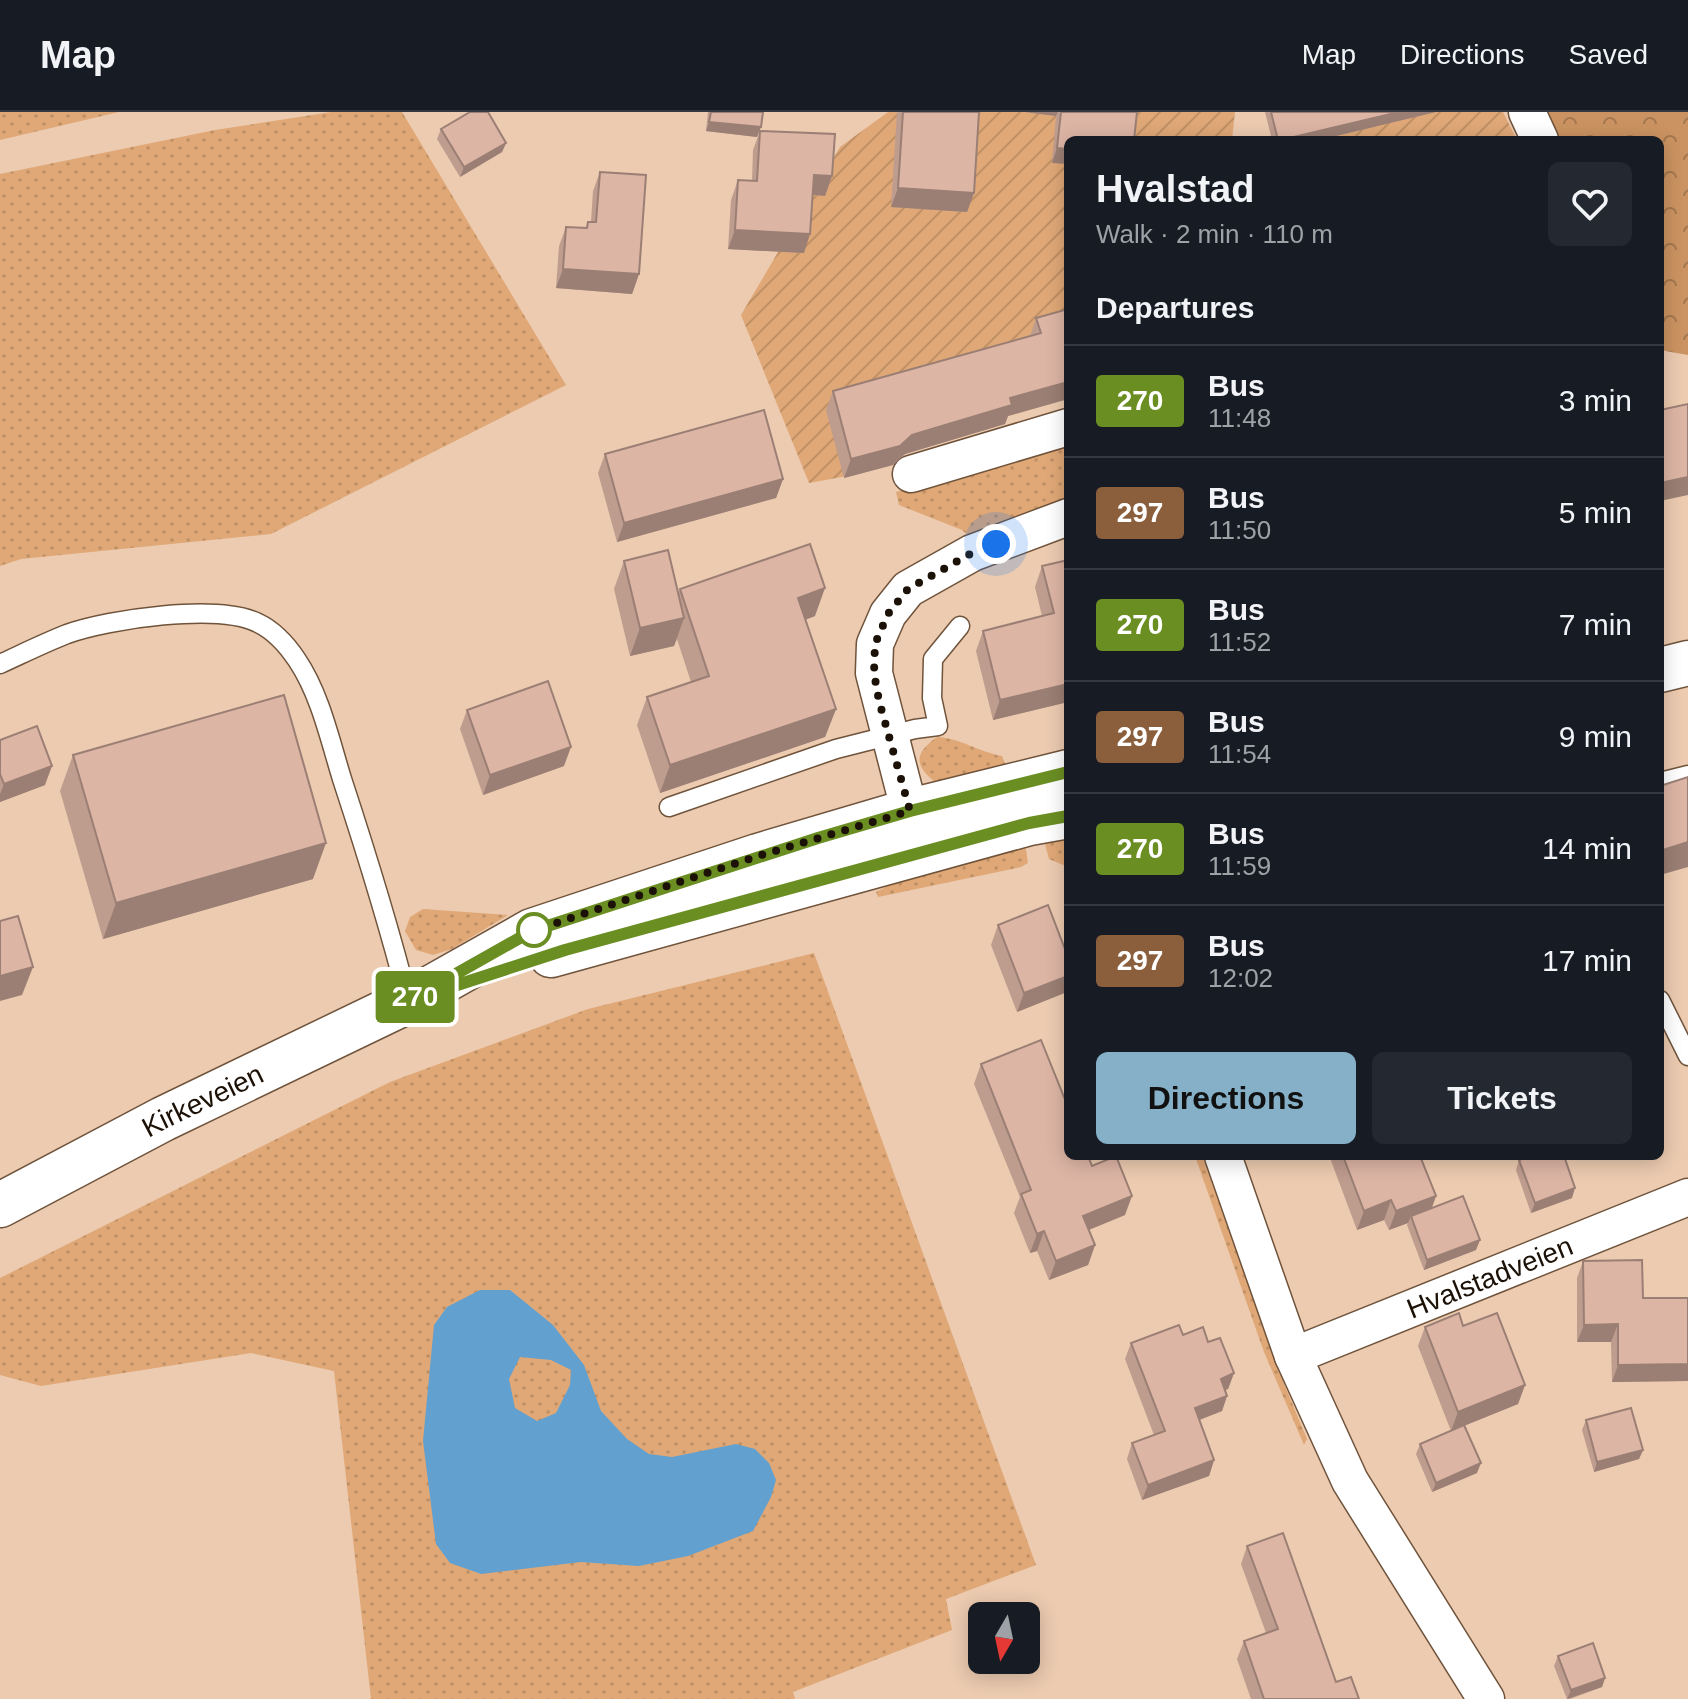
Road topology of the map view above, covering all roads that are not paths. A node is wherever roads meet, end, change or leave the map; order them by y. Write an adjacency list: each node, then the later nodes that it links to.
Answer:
1 (1527, 112): 2 (street)
2 (1538, 136)
3 (1064, 428): 4 (street)
4 (911, 474)
5 (1064, 518): 12 (street)
6 (960, 626): 12 (lane)
7 (1688, 651): 8 (main road)
8 (1664, 655)
9 (1688, 663): 11 (main road)
10 (0, 664): 20 (lane)
11 (1664, 669)
12 (889, 735): 16 (lane); 17 (street)
13 (1064, 773): 17 (main road, Kirkeveien)
14 (1688, 775): 15 (lane)
15 (1664, 781)
16 (669, 807)
17 (910, 811): 19 (street); 20 (main road, Kirkeveien)
18 (1064, 817): 19 (main road, Kirkeveien)
19 (920, 853): 20 (main road, Kirkeveien)
20 (408, 1001): 25 (main road, Kirkeveien)
21 (1664, 1008): 22 (lane)
22 (1688, 1056)
23 (1224, 1160): 26 (street)
24 (1688, 1197): 26 (street, Hvalstadveien)
25 (0, 1205)
26 (1293, 1356): 27 (street)
27 (1486, 1699)

